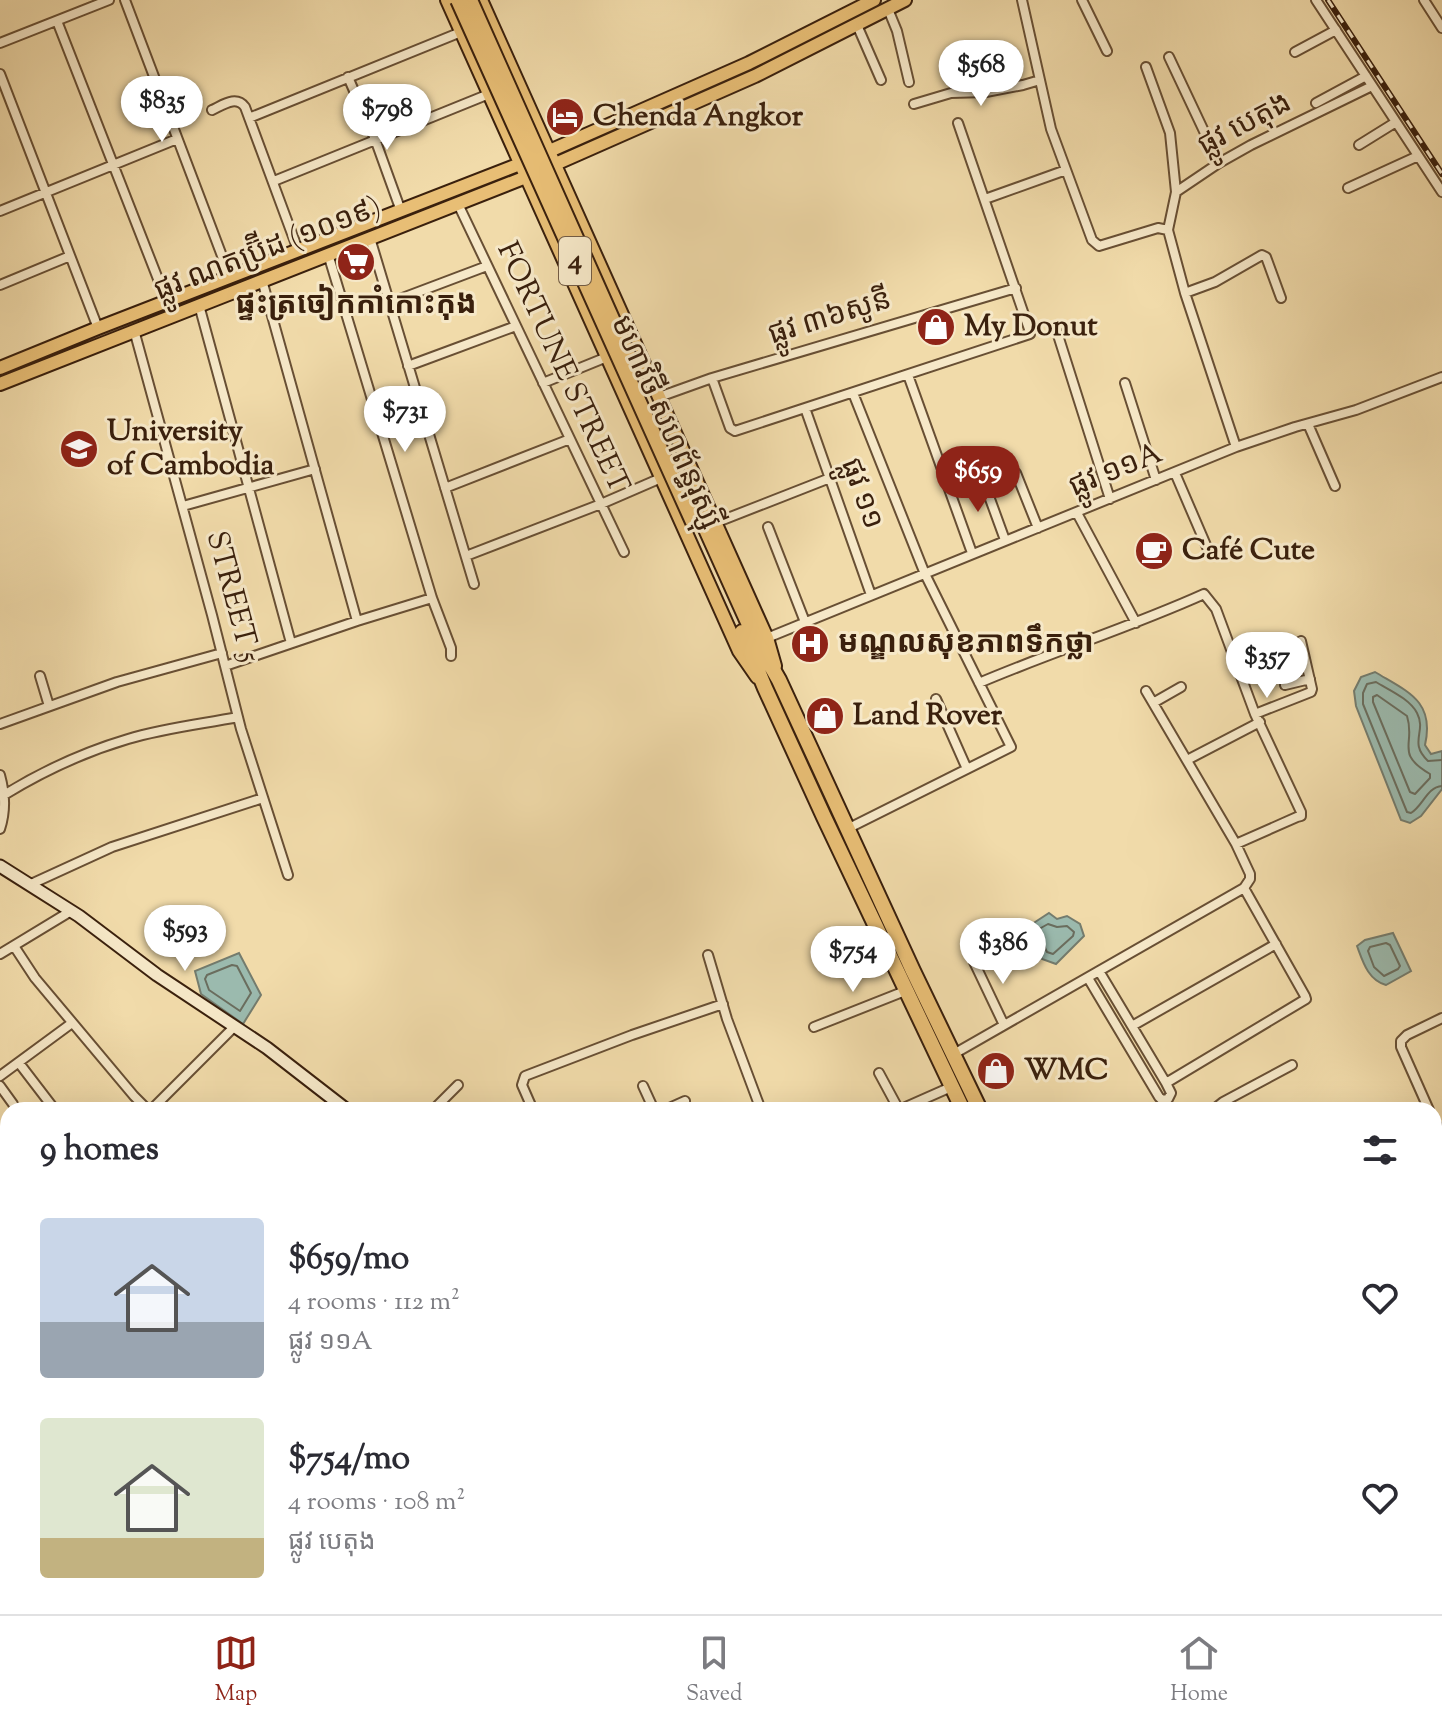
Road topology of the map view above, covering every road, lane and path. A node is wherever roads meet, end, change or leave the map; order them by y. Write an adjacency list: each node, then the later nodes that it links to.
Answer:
1 (109, 0): 15 (street)
2 (125, 0): 39 (street)
3 (447, 0): 19 (main road, មហាវិថី សហព័ន្ធរុស្ស៊ី)
4 (458, 0): 108 (highway, 4, bridge)
5 (470, 0): 108 (highway, 4, bridge)
6 (481, 0): 14 (main road, មហាវិថី សហព័ន្ធរុស្ស៊ី)
7 (874, 0): 42 (main road, ផ្លូវ ណតប្រ៊ីដ (១០១៩))
8 (1024, 0): 29 (street)
9 (1082, 0): 21 (street)
10 (1316, 0): 18 (street)
11 (1424, 0): 17 (street)
12 (902, 1): 13 (main road, ផ្លូវ ណតប្រ៊ីដ (១០១៩))
13 (888, 9): 16 (main road, ផ្លូវ ណតប្រ៊ីដ (១០១៩)); 30 (street)
14 (489, 18): 19 (main road); 42 (main road, មហាវិថី សហព័ន្ធរុស្ស៊ី)
15 (57, 21): 20 (street); 46 (street)
16 (857, 25): 28 (street); 47 (main road, ផ្លូវ ណតប្រ៊ីដ (១០១៩))
17 (1442, 28)
18 (1336, 30): 22 (street); 26 (street)
19 (461, 32): 27 (street); 32 (main road, មហាវិថី សហព័ន្ធរុស្ស៊ី)
20 (0, 43)
21 (1107, 51)
22 (1295, 52)
23 (1169, 57): 44 (street)
24 (1146, 67): 53 (street)
25 (0, 74): 52 (street)
26 (1366, 76): 31 (street); 33 (street)
27 (348, 77): 36 (street); 40 (street)
28 (881, 80)
29 (1040, 80): 34 (street); 48 (street)
30 (909, 82)
31 (1372, 86): 37 (street); 44 (street, ផ្លូវ បេតុង)
32 (489, 94): 40 (street); 45 (main road, មហាវិថី សហព័ន្ធរុស្ស៊ី)
33 (1316, 103)
34 (914, 104)
35 (212, 110): 36 (street)
36 (249, 118): 50 (street)
37 (1396, 122): 41 (street); 43 (street)
38 (958, 123): 55 (street)
39 (177, 139): 46 (street); 65 (street)
40 (375, 139): 50 (street); 58 (street)
41 (1359, 145)
42 (549, 152): 45 (main road, ផ្លូវ ណតប្រ៊ីដ (១០១៩)); 47 (main road, មហាវិថី សហព័ន្ធរុស្ស៊ី)
43 (1418, 156): 51 (street); 54 (street)
44 (1219, 163): 53 (street, ផ្លូវ បេតុង)
45 (520, 164): 49 (main road, មហាវិថី សហព័ន្ធរុស្ស៊ី); 58 (main road, ផ្លូវ ណតប្រ៊ីដ (១០១៩))
46 (113, 165): 52 (street); 71 (street)
47 (555, 165): 49 (main road, ផ្លូវ ណតប្រ៊ីដ (១០១៩)); 78 (main road, មហាវិថី សហព័ន្ធរុស្ស៊ី)
48 (1066, 170): 55 (street); 59 (street)
49 (526, 177): 56 (main road, ផ្លូវ ណតប្រ៊ីដ (១០១៩)); 79 (main road, មហាវិថី សហព័ន្ធរុស្ស៊ី)
50 (274, 181): 61 (street)
51 (1348, 188)
52 (46, 192): 57 (street); 63 (street)
53 (1176, 192): 59 (street, ផ្លូវ បេតុង)
54 (1442, 192)
55 (985, 199): 68 (street)
56 (458, 204): 60 (main road, ផ្លូវ ណតប្រ៊ីដ (១០១៩)); 64 (street, FORTUNE STREET)
57 (0, 211)
58 (401, 211): 61 (main road, ផ្លូវ ណតប្រ៊ីដ (១០១៩))
59 (1168, 230): 69 (street)
60 (370, 238): 62 (main road, ផ្លូវ ណតប្រ៊ីដ (១០១៩)); 72 (street)
61 (298, 250): 65 (main road, ផ្លូវ ណតប្រ៊ីដ (១០១៩))
62 (328, 254): 66 (main road, ផ្លូវ ណតប្រ៊ីដ (១០១៩)); 119 (street)
63 (70, 256): 67 (street); 75 (street)
64 (487, 266): 72 (street); 74 (street, FORTUNE STREET)
65 (230, 277): 71 (main road, ផ្លូវ ណតប្រ៊ីដ (១០១៩))
66 (262, 280): 73 (main road, ផ្លូវ ណតប្រ៊ីដ (១០១៩)); 94 (street)
67 (0, 285)
68 (1016, 288): 82 (street); 84 (street, ផ្លូវ ៣៦សូនី)
69 (1185, 293): 70 (street); 93 (street)
70 (1281, 298)
71 (167, 302): 75 (main road, ផ្លូវ ណតប្រ៊ីដ (១០១៩))
72 (389, 303): 80 (street)
73 (199, 305): 76 (main road, ផ្លូវ ណតប្រ៊ីដ (១០១៩)); 102 (street)
74 (516, 326): 80 (street); 85 (street, FORTUNE STREET)
75 (98, 328): 81 (main road, ផ្លូវ ណតប្រ៊ីដ (១០១៩))
76 (134, 330): 87 (main road, ផ្លូវ ណតប្រ៊ីដ (១០១៩)); 106 (street, STREET 5)
77 (1057, 332): 104 (street)
78 (630, 333): 79 (main road); 89 (main road, មហាវិថី សហព័ន្ធរុស្ស៊ី)
79 (604, 350): 85 (street); 98 (main road, មហាវិថី សហព័ន្ធរុស្ស៊ី)
80 (408, 366): 103 (street)
81 (0, 368)
82 (908, 375): 88 (street); 114 (street)
83 (1442, 377): 91 (street, ផ្លូវ ១១A)
84 (712, 378): 89 (street, ផ្លូវ ៣៦សូនី); 90 (street)
85 (543, 383): 92 (street, FORTUNE STREET)
86 (1125, 383): 100 (street)
87 (0, 384)
88 (853, 393): 90 (street); 116 (street)
89 (659, 397): 108 (main road, មហាវិថី សហព័ន្ធរុស្ស៊ី)
90 (805, 408): 99 (street, ផ្លូវ ១១)
91 (1308, 424): 93 (street, ផ្លូវ ១១A); 101 (street)
92 (570, 439): 103 (street); 105 (street, FORTUNE STREET)
93 (1236, 447): 96 (street, ផ្លូវ ១១A)
94 (315, 469): 102 (street); 120 (street)
95 (1016, 473): 110 (street)
96 (1175, 473): 100 (street, ផ្លូវ ១១A); 113 (street)
97 (982, 477): 111 (street)
98 (661, 478): 105 (street); 135 (main road, មហាវិថី សហព័ន្ធរុស្ស៊ី)
99 (830, 478): 108 (street); 118 (street, ផ្លូវ ១១)
100 (1156, 480): 104 (street, ផ្លូវ ១១A)
101 (1335, 486)
102 (249, 488): 106 (street); 125 (street)
103 (445, 488): 115 (street)
104 (1110, 499): 107 (street, ផ្លូវ ១១A)
105 (601, 504): 112 (street, FORTUNE STREET); 115 (street)
106 (183, 506): 126 (street, STREET 5)
107 (1077, 513): 110 (street, ផ្លូវ ១១A); 122 (street)
108 (703, 521): 123 (main road, មហាវិថី សហព័ន្ធរុស្ស៊ី); 131 (highway, មហាវិថី សហព័ន្ធរុស្ស៊ី / 4); 135 (highway, មហាវិថី សហព័ន្ធរុស្ស៊ី / 4)
109 (768, 527): 121 (street)
110 (1038, 528): 111 (street, ផ្លូវ ១១A)
111 (1005, 540): 114 (street, ផ្លូវ ១១A)
112 (624, 552)
113 (1209, 552)
114 (972, 553): 116 (street, ផ្លូវ ១១A)
115 (466, 556): 117 (street)
116 (925, 574): 118 (street, ផ្លូវ ១១A); 132 (street)
117 (474, 584)
118 (871, 595): 121 (street, ផ្លូវ ១១A)
119 (432, 598): 120 (street); 127 (street)
120 (357, 621): 125 (street)
121 (805, 622): 123 (street, ផ្លូវ ១១A)
122 (1136, 623): 132 (street); 141 (street)
123 (767, 638): 131 (main road, មហាវិថី សហព័ន្ធរុស្ស៊ី)
124 (1301, 641): 130 (street)
125 (291, 643): 128 (street)
126 (222, 653): 128 (street, STREET 5); 139 (street)
127 (451, 656)
128 (225, 666): 140 (street, STREET 5)
129 (40, 676): 139 (street)
130 (1310, 679): 133 (street); 141 (street)
131 (779, 680): 149 (highway, មហាវិថី សហព័ន្ធរុស្ស៊ី / 4)
132 (979, 683): 144 (street)
133 (1285, 685)
134 (1181, 687): 138 (street)
135 (765, 688): 163 (highway, មហាវិថី សហព័ន្ធរុស្ស៊ី / 4)
136 (1146, 691): 138 (street)
137 (936, 699): 144 (street)
138 (1153, 703): 143 (street)
139 (49, 706): 142 (street)
140 (238, 717): 146 (street); 147 (street, STREET 5)
141 (1258, 718): 143 (street); 150 (street)
142 (0, 724)
143 (1187, 760): 150 (street)
144 (967, 769): 149 (street)
145 (0, 775): 146 (street)
146 (4, 795): 148 (street)
147 (263, 798): 152 (street, STREET 5); 153 (street)
148 (0, 829)
149 (847, 829): 171 (highway, មហាវិថី សហព័ន្ធរុស្ស៊ី / 4)
150 (1236, 844): 154 (street)
151 (1, 869): 153 (street)
152 (288, 875)
153 (29, 885): 155 (street)
154 (1244, 888): 156 (street); 161 (street)
155 (71, 911): 157 (street); 168 (street)
156 (1276, 944): 169 (street); 176 (street)
157 (14, 946): 158 (street); 166 (street)
158 (0, 954)
159 (708, 955): 164 (street)
160 (974, 962): 167 (street)
161 (1099, 971): 162 (street); 169 (street)
162 (1088, 978): 167 (street); 176 (street)
163 (905, 991): 170 (street); 171 (highway, មហាវិថី សហព័ន្ធរុស្ស៊ី / 4)
164 (723, 1004): 185 (street); 187 (street)
165 (1442, 1018): 193 (street)
166 (72, 1023): 172 (street); 181 (street)
167 (1004, 1025): 171 (street)
168 (235, 1026): 182 (street); 183 (street)
169 (1132, 1026): 176 (street)
170 (814, 1027)
171 (945, 1058): 179 (highway, មហាវិថី សហព័ន្ធរុស្ស៊ី / 4); 191 (highway, មហាវិថី សហព័ន្ធរុស្ស៊ី / 4)
172 (19, 1063): 174 (street); 180 (street)
173 (1292, 1065): 192 (street)
174 (2, 1072)
175 (879, 1073): 188 (street)
176 (1166, 1083)
177 (458, 1085): 184 (street)
178 (643, 1086): 186 (street)
179 (951, 1087): 189 (street); 190 (highway, មហាវិថី សហព័ន្ធរុស្ស៊ី / 4)
180 (49, 1102)
181 (140, 1102)
182 (157, 1102)
183 (337, 1102)
184 (441, 1102)
185 (529, 1102)
186 (650, 1102)
187 (758, 1102)
188 (895, 1102)
189 (917, 1102)
190 (959, 1102)
191 (975, 1102)
192 (1223, 1102)
193 (1425, 1102)

